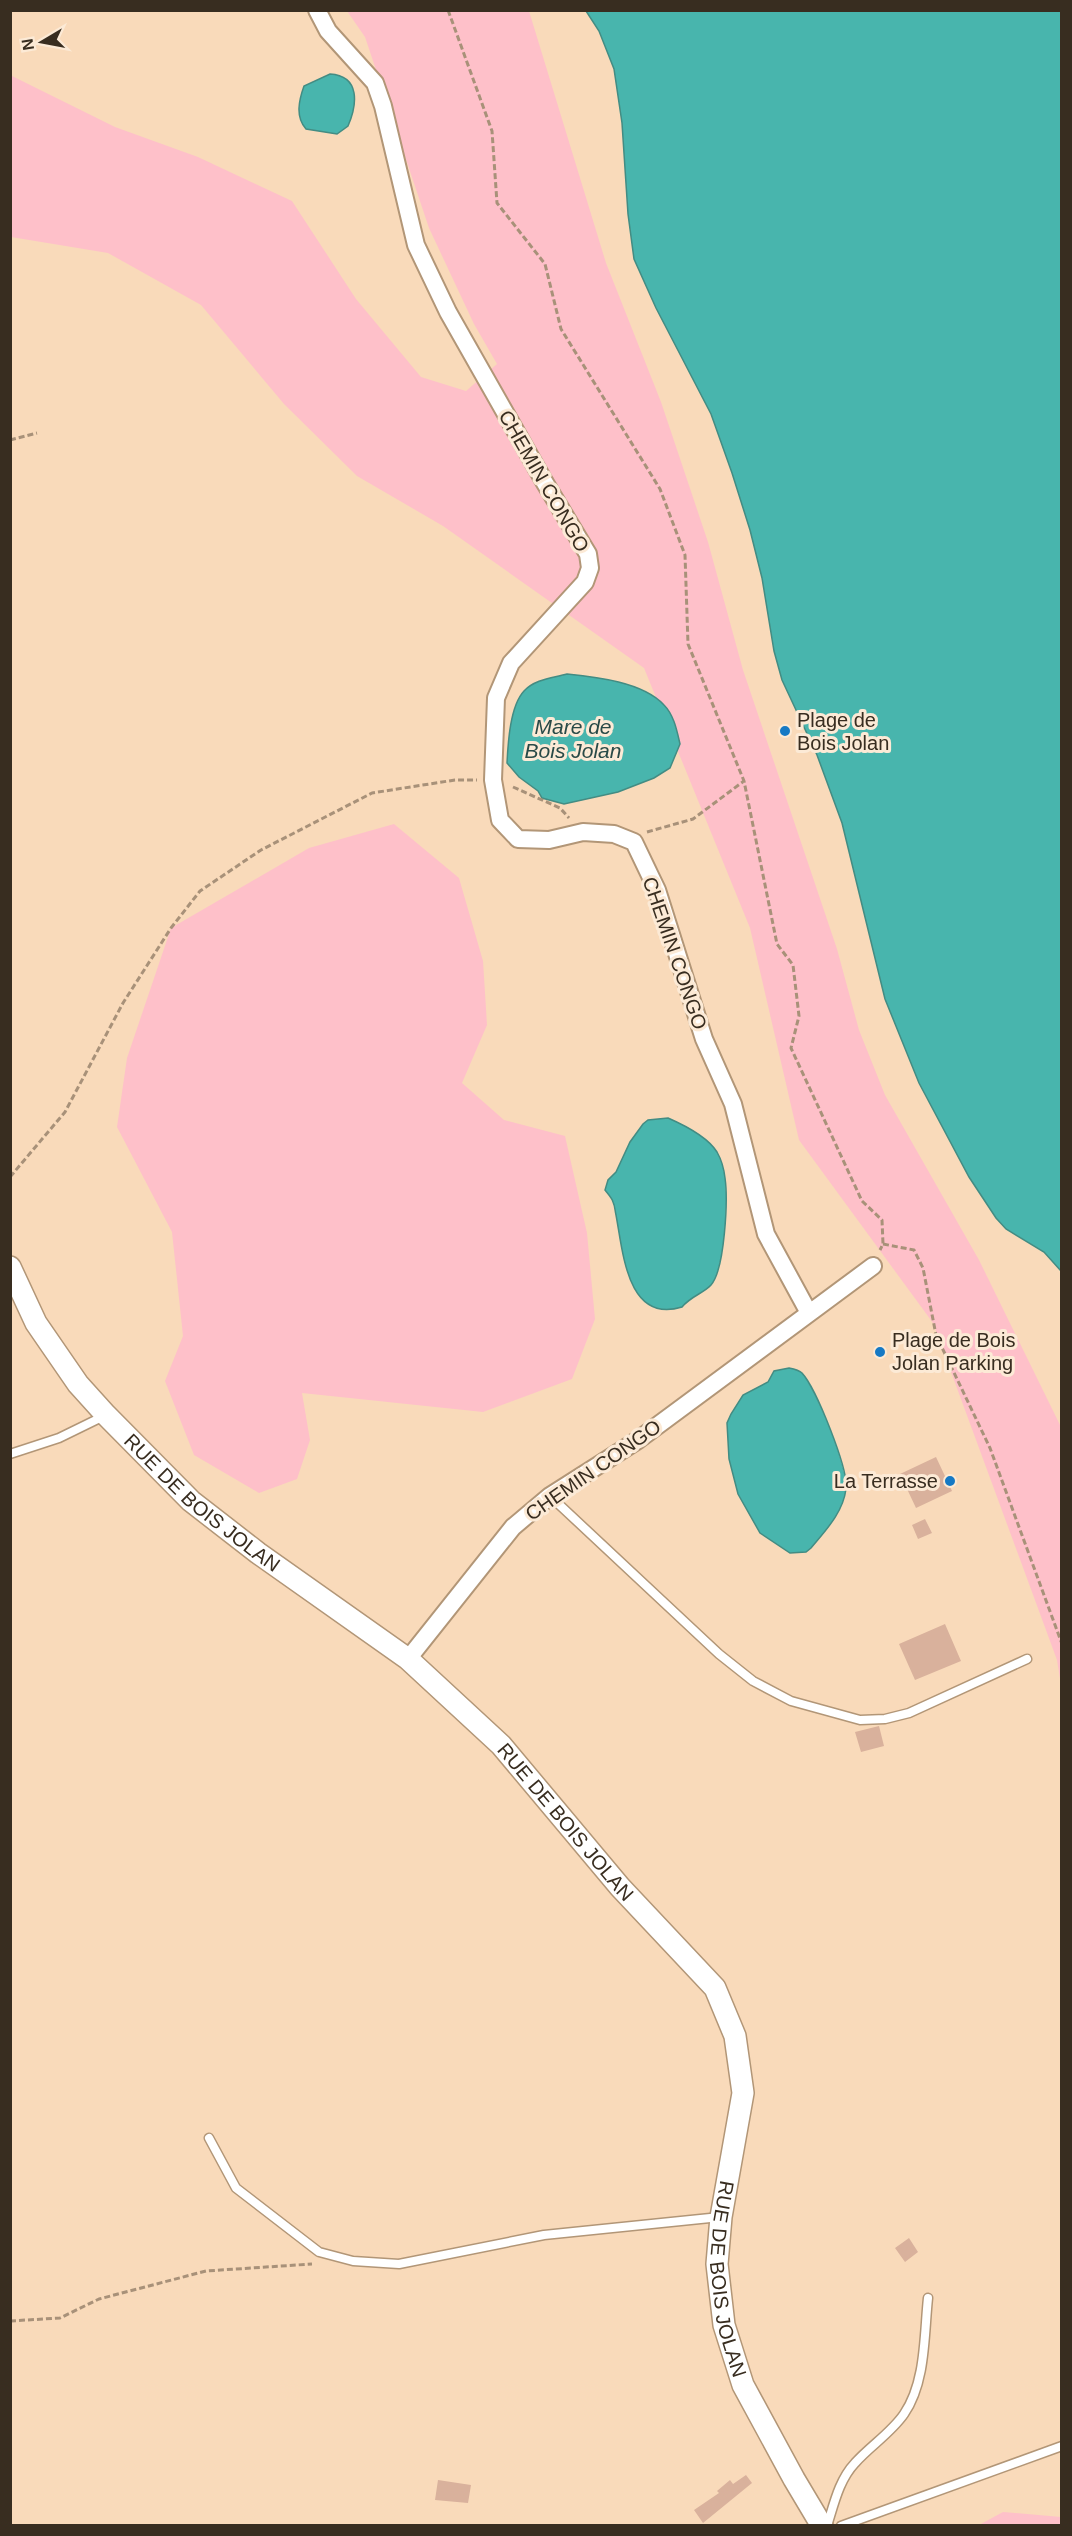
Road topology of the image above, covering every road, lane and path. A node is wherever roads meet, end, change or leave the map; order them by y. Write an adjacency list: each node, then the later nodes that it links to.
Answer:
1 (317, 10): 5 (street, CHEMIN CONGO)
2 (448, 10): 6 (path)
3 (37, 433): 4 (path)
4 (10, 440)
5 (493, 780): 7 (path); 7 (street, CHEMIN CONGO); 9 (path)
6 (744, 781): 8 (path); 16 (path)
7 (583, 832): 8 (street, CHEMIN CONGO)
8 (634, 842): 12 (street, CHEMIN CONGO)
9 (10, 1177)
10 (873, 1266): 12 (street, CHEMIN CONGO)
11 (10, 1267): 13 (street, RUE DE BOIS JOLAN)
12 (809, 1313): 15 (street, CHEMIN CONGO)
13 (106, 1415): 14 (lane); 17 (street, RUE DE BOIS JOLAN)
14 (10, 1454)
15 (550, 1496): 17 (street, CHEMIN CONGO); 18 (lane)
16 (1062, 1644)
17 (408, 1659): 20 (street, RUE DE BOIS JOLAN)
18 (1027, 1659)
19 (209, 2138): 20 (lane)
20 (721, 2217): 25 (street, RUE DE BOIS JOLAN)
21 (319, 2264): 23 (path)
22 (928, 2298): 26 (lane)
23 (10, 2321)
24 (1062, 2446): 27 (lane)
25 (822, 2526)
26 (827, 2526)
27 (841, 2526)

